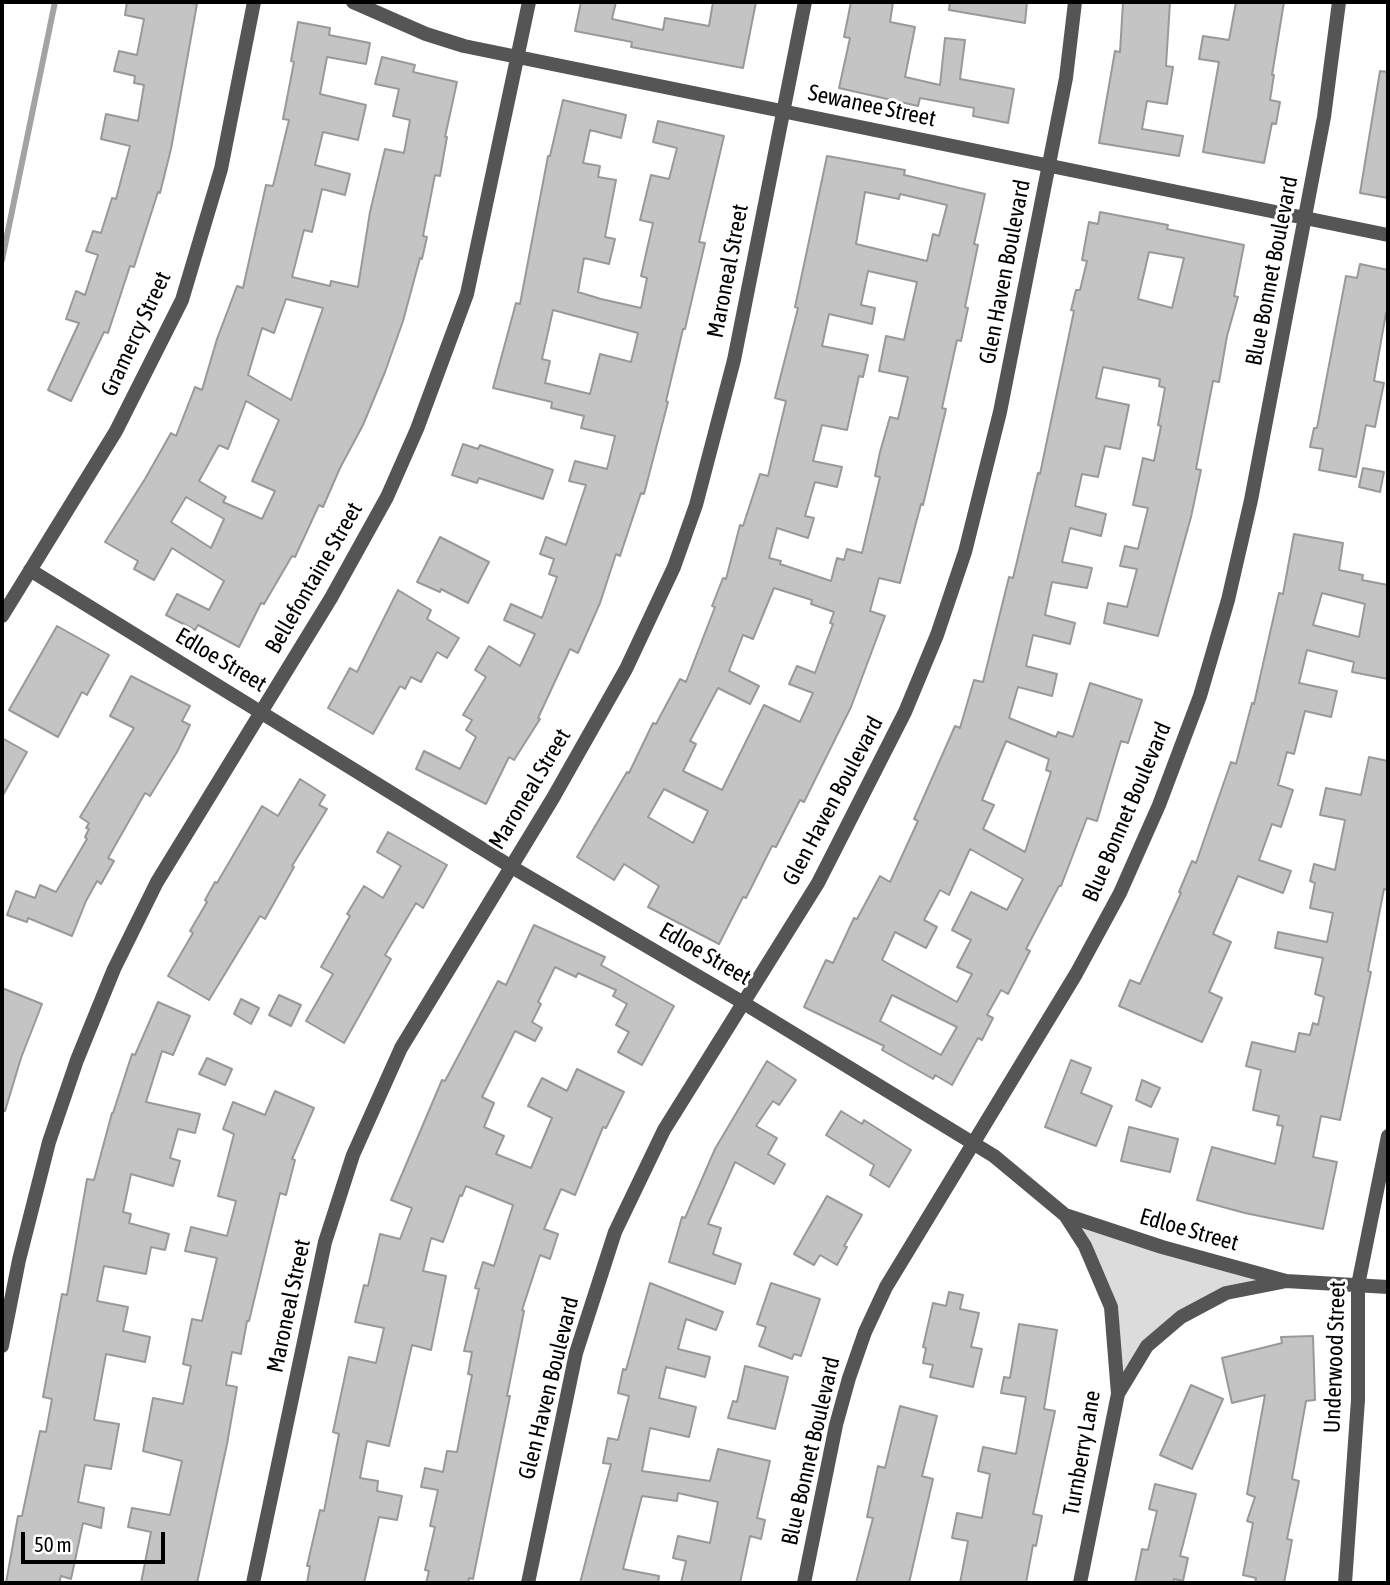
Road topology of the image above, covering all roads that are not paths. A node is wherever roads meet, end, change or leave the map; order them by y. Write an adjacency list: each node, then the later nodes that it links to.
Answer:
1 (254, 2): 12 (street, Gramercy Street)
2 (354, 2): 7 (street, Sewanee Street)
3 (529, 2): 7 (street, Bellefontaine Street)
4 (805, 2): 8 (street, Maroneal Street)
5 (1075, 2): 9 (street, Glen Haven Boulevard)
6 (1339, 2): 10 (street, Blue Bonnet Boulevard)
7 (517, 57): 8 (street, Sewanee Street); 14 (street, Bellefontaine Street)
8 (782, 111): 9 (street, Sewanee Street); 15 (street, Maroneal Street)
9 (1049, 166): 10 (street, Sewanee Street); 16 (street, Glen Haven Boulevard)
10 (1305, 218): 11 (street, Sewanee Street); 18 (street, Blue Bonnet Boulevard)
11 (1388, 235)
12 (30, 570): 13 (street, Gramercy Street); 14 (street, Edloe Street)
13 (2, 616)
14 (261, 711): 15 (street, Edloe Street); 23 (street, Bellefontaine Street)
15 (510, 866): 16 (street, Edloe Street); 25 (street, Maroneal Street)
16 (742, 1002): 18 (street, Edloe Street); 26 (street, Glen Haven Boulevard)
17 (1388, 1136): 21 (street, Underwood Street)
18 (974, 1144): 19 (street, Edloe Street); 27 (street, Blue Bonnet Boulevard)
19 (1065, 1215): 20 (street, Edloe Street); 24 (street, Turnberry Lane)
20 (1286, 1281): 21 (street, Edloe Street); 24 (street)
21 (1358, 1285): 22 (street, Edloe Street); 29 (street, Underwood Street)
22 (1388, 1287)
23 (2, 1346)
24 (1118, 1394): 28 (street, Turnberry Lane)
25 (253, 1583)
26 (528, 1583)
27 (804, 1583)
28 (1080, 1583)
29 (1345, 1583)

